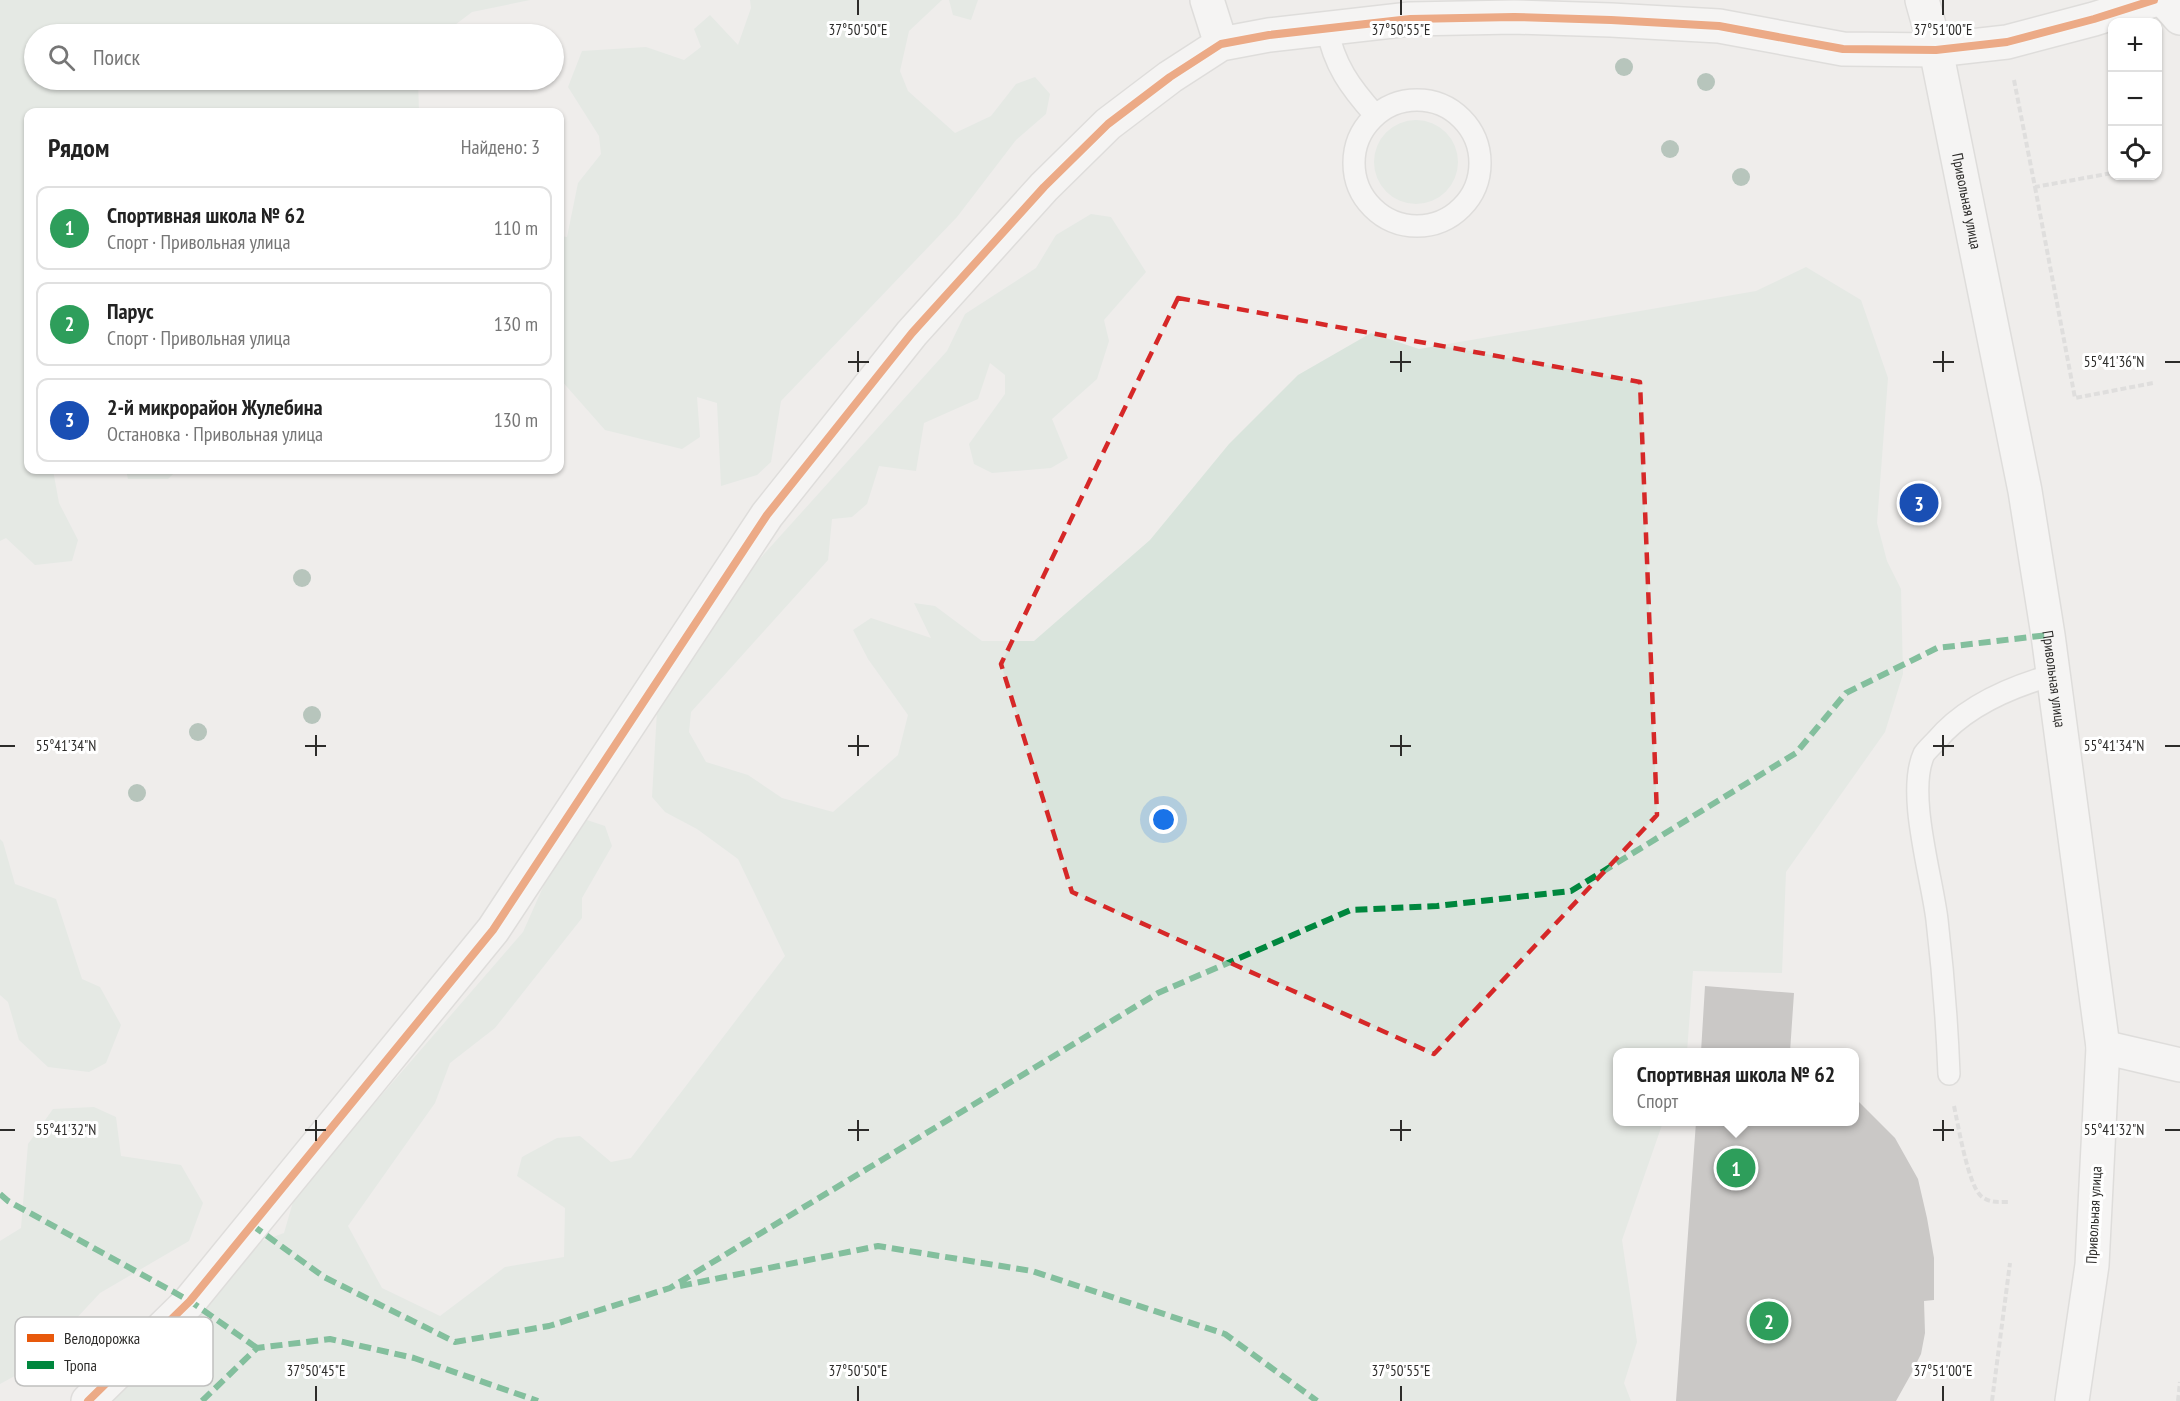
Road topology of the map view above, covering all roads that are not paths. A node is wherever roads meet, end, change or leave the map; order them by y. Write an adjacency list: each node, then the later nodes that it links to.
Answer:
1 (1207, 0): 7 (street)
2 (1923, 0): 8 (street, Привольная улица)
3 (2154, 0): 8 (street)
4 (2164, 0): 5 (street)
5 (2180, 18)
6 (1327, 28): 7 (street); 8 (street); 9 (lane)
7 (1221, 44): 14 (street)
8 (1936, 50): 10 (street, Привольная улица)
9 (1375, 115): 9 (lane)
10 (2053, 675): 11 (street, Привольная улица); 13 (lane)
11 (2103, 1047): 12 (street); 17 (street, Привольная улица)
12 (2180, 1065)
13 (1949, 1073)
14 (174, 1317)
15 (103, 1386): 16 (street)
16 (88, 1401)
17 (2072, 1401)

